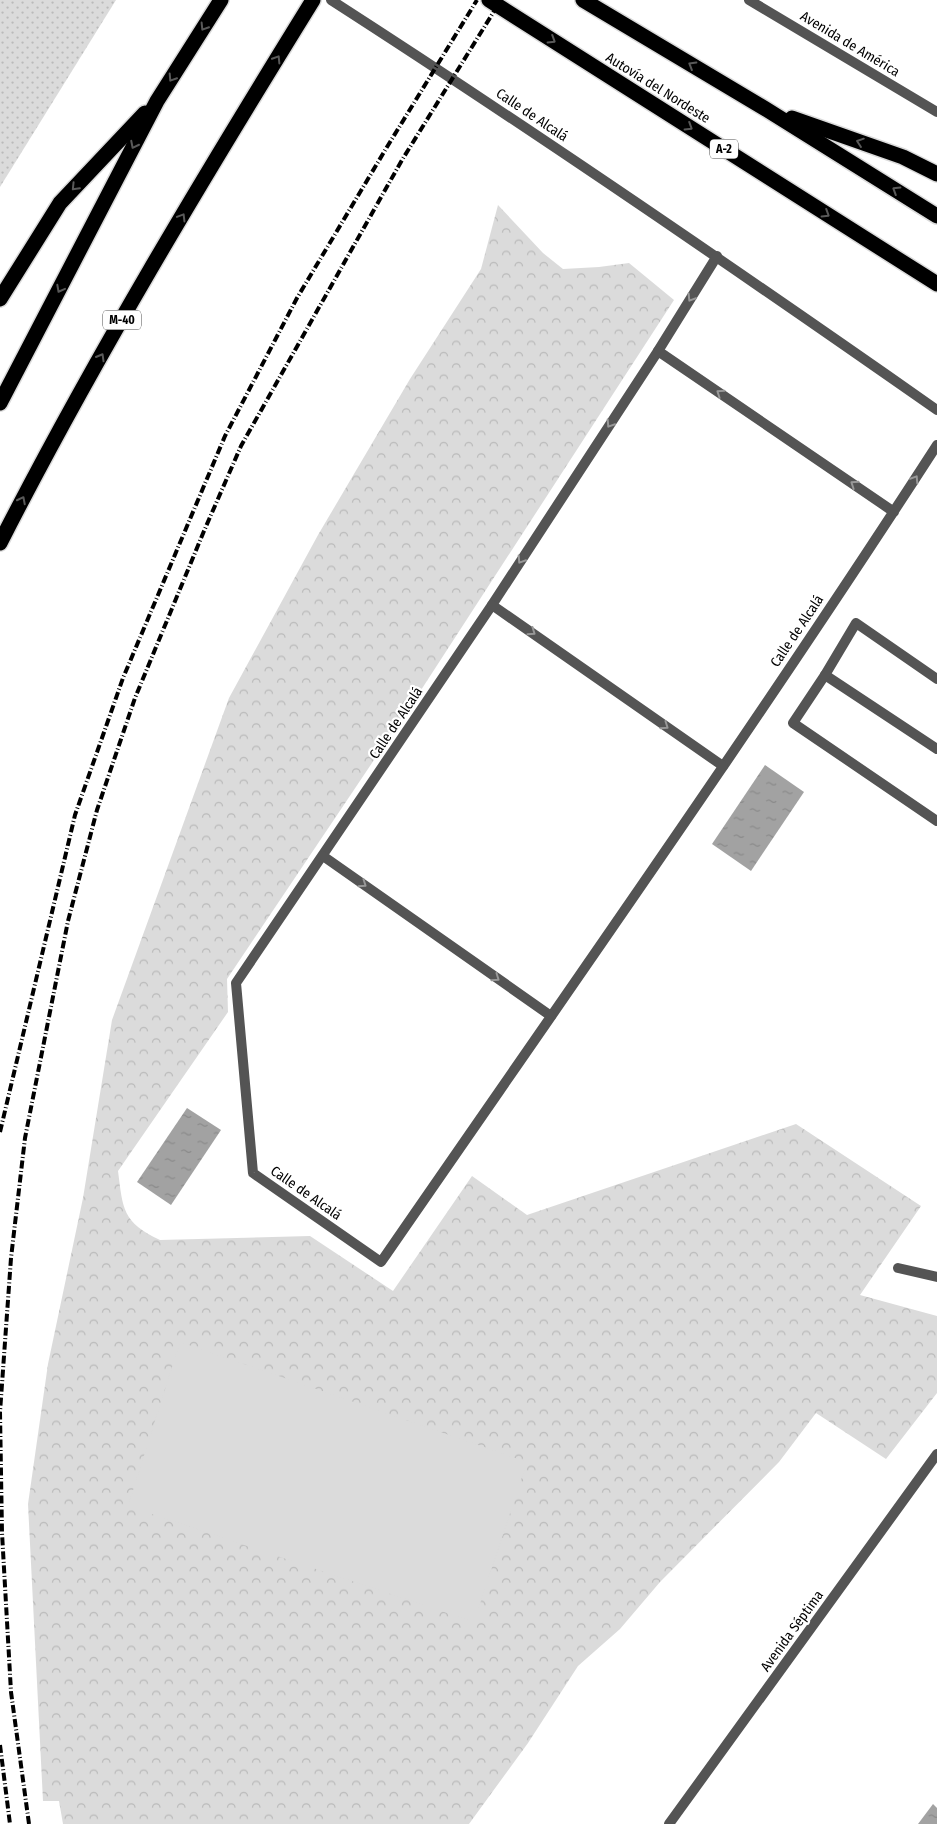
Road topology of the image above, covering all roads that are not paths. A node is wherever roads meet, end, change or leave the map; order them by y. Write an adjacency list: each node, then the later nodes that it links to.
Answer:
1 (221, 0): 7 (highway, one-way to 7)
2 (314, 0): 20 (highway, M-40, one-way to 2)
3 (330, 0): 12 (street, Calle de Alcalá)
4 (489, 0): 13 (highway, Autovía del Nordeste / A-2, one-way to 13)
5 (583, 0): 8 (highway, one-way to 5)
6 (749, 0): 9 (street, Avenida de América)
7 (157, 102): 14 (highway, one-way to 14); 16 (highway, one-way to 16)
8 (764, 108): 10 (highway, one-way to 8); 11 (highway, one-way to 8)
9 (937, 112)
10 (937, 174)
11 (937, 216)
12 (717, 256): 15 (street, Calle de Alcalá, one-way to 15); 17 (street, Calle de Alcalá)
13 (937, 284)
14 (0, 299)
15 (658, 350): 19 (street, one-way to 15); 21 (street, Calle de Alcalá, one-way to 21)
16 (0, 403)
17 (937, 410)
18 (937, 445): 19 (street, Calle de Alcalá, one-way to 18)
19 (894, 512): 25 (street, Calle de Alcalá)
20 (0, 543)
21 (492, 605): 25 (street, one-way to 25); 27 (street, Calle de Alcalá)
22 (825, 675): 23 (street); 24 (street); 26 (street)
23 (937, 679)
24 (937, 749)
25 (723, 766): 28 (street, Calle de Alcalá)
26 (937, 820)
27 (323, 856): 28 (street, one-way to 28); 28 (street, Calle de Alcalá)
28 (551, 1016)
29 (898, 1268): 30 (street)
30 (937, 1277)
31 (937, 1454): 32 (street, Avenida Séptima)
32 (670, 1824)

